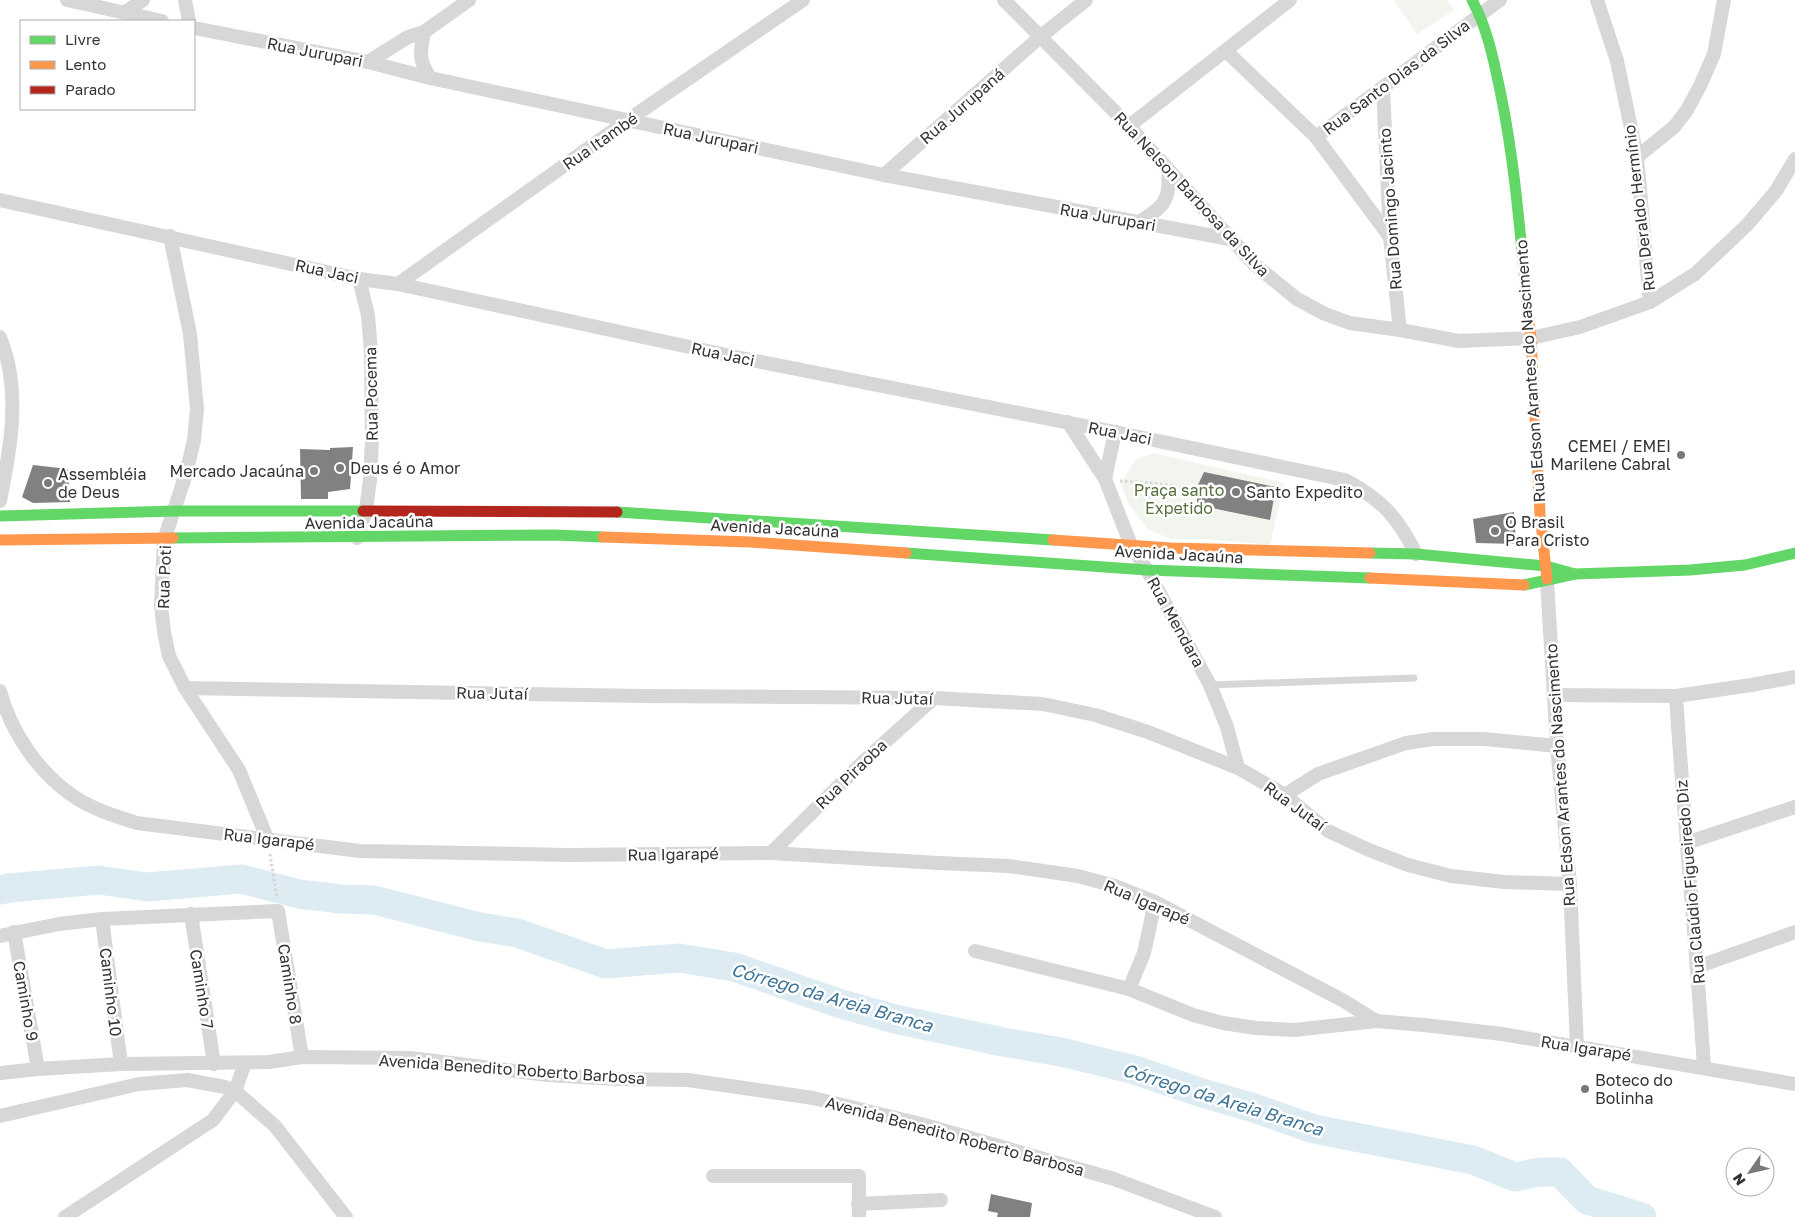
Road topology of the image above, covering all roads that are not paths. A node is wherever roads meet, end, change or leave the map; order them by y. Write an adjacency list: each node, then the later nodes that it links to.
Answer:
1 (67, 0): 13 (street)
2 (144, 0): 13 (street)
3 (185, 0): 16 (street)
4 (469, 0): 18 (street)
5 (803, 0): 24 (street, Rua Itambé)
6 (1004, 0): 19 (street, Rua Nelson Barbosa da Silva)
7 (1086, 0): 19 (street, Rua Jurupaná)
8 (1290, 0): 20 (street)
9 (1472, 0): 14 (street, Rua Edson Arantes do Nascimento)
10 (1500, 0): 14 (street, Rua Santo Dias da Silva)
11 (1596, 0): 27 (street, Rua Deraldo Hermínio)
12 (1724, 0): 27 (street)
13 (124, 13): 15 (street)
14 (1480, 15): 23 (street, Rua Santo Dias da Silva); 41 (street, Rua Edson Arantes do Nascimento)
15 (157, 20)
16 (189, 20)
17 (195, 28): 21 (street, Rua Jurupari)
18 (424, 32): 21 (street); 22 (street)
19 (1040, 37): 25 (street, Rua Nelson Barbosa da Silva); 30 (street, Rua Jurupaná)
20 (1226, 51): 25 (street); 26 (street)
21 (368, 62): 22 (street, Rua Jurupari)
22 (430, 78): 24 (street, Rua Jurupari)
23 (1383, 88): 26 (street, Rua Santo Dias da Silva); 34 (street, Rua Domingo Jacinto)
24 (628, 120): 30 (street, Rua Jurupari); 37 (street, Rua Itambé)
25 (1128, 126): 29 (street, Rua Nelson Barbosa da Silva)
26 (1316, 137): 34 (street)
27 (1637, 158): 38 (street, Rua Deraldo Hermínio)
28 (1795, 159): 38 (street, Rua Nelson Barbosa da Silva)
29 (1168, 170): 32 (street); 35 (street, Rua Nelson Barbosa da Silva)
30 (884, 175): 32 (street, Rua Jurupari)
31 (0, 200): 33 (street, Rua Jaci)
32 (1139, 222): 35 (street, Rua Jurupari)
33 (170, 236): 36 (street, Rua Jaci); 47 (street, Rua Poti)
34 (1390, 237): 39 (street, Rua Domingo Jacinto)
35 (1230, 239): 39 (street, Rua Nelson Barbosa da Silva)
36 (360, 279): 37 (street, Rua Jaci); 46 (street, Rua Pocema)
37 (398, 284): 42 (street, Rua Jaci)
38 (1650, 302): 41 (street, Rua Nelson Barbosa da Silva)
39 (1400, 330): 41 (street, Rua Nelson Barbosa da Silva)
40 (0, 337): 45 (street)
41 (1531, 338): 55 (street, Rua Edson Arantes do Nascimento)
42 (1068, 422): 43 (street, Rua Jaci); 44 (street, Rua Mendara)
43 (1116, 432): 44 (street); 53 (street, Rua Jaci)
44 (1105, 479): 52 (street, Rua Mendara)
45 (0, 501)
46 (366, 510): 47 (street, Avenida Jacaúna); 49 (street, Rua Pocema); 52 (street, Avenida Jacaúna)
47 (174, 511): 48 (street, Avenida Jacaúna); 51 (street, Rua Poti)
48 (0, 516)
49 (357, 538): 51 (street, Avenida Jacaúna); 56 (street, Avenida Jacaúna)
50 (0, 540): 51 (street, Avenida Jacaúna)
51 (164, 540): 62 (street, Rua Poti)
52 (1131, 545): 53 (street, Avenida Jacaúna); 56 (street, Rua Mendara)
53 (1416, 554): 55 (street, Avenida Jacaúna)
54 (1795, 554): 57 (street)
55 (1546, 566): 57 (street, Avenida Jacaúna); 58 (street, Rua Edson Arantes do Nascimento)
56 (1147, 570): 58 (street, Avenida Jacaúna); 61 (street, Rua Mendara)
57 (1575, 574): 58 (street, Avenida Jacaúna)
58 (1547, 581): 64 (street, Rua Edson Arantes do Nascimento)
59 (1795, 677): 65 (street)
60 (1414, 678): 61 (lane)
61 (1210, 685): 68 (street, Rua Mendara)
62 (185, 688): 66 (street, Rua Jutaí); 71 (street, Rua Poti)
63 (0, 690): 71 (street, Rua Igarapé)
64 (1553, 695): 65 (street); 67 (street, Rua Edson Arantes do Nascimento)
65 (1676, 696): 72 (street, Rua Claúdio Figueiredo Diz)
66 (934, 698): 68 (street, Rua Jutaí); 73 (street, Rua Piraoba)
67 (1557, 746): 69 (street); 74 (street, Rua Edson Arantes do Nascimento)
68 (1238, 768): 69 (street, Rua Jutaí)
69 (1285, 795): 74 (street, Rua Jutaí)
70 (1795, 807): 72 (street)
71 (267, 838): 73 (street, Rua Igarapé)
72 (1686, 843): 81 (street, Rua Claúdio Figueiredo Diz)
73 (771, 853): 75 (street, Rua Igarapé)
74 (1570, 884): 84 (street, Rua Edson Arantes do Nascimento)
75 (1155, 902): 82 (street); 83 (street, Rua Igarapé)
76 (191, 914): 77 (street); 85 (street, Caminho 8); 88 (street, Caminho 7)
77 (102, 919): 79 (street); 87 (street, Caminho 10)
78 (1795, 932): 81 (street)
79 (7, 934): 90 (street, Caminho 9)
80 (974, 951): 82 (street, Rua Igarapé)
81 (1697, 967): 89 (street, Rua Claúdio Figueiredo Diz)
82 (1129, 989): 83 (street, Rua Igarapé)
83 (1376, 1021): 84 (street, Rua Igarapé)
84 (1577, 1047): 89 (street, Rua Igarapé)
85 (302, 1057): 86 (street, Avenida Benedito Roberto Barbosa); 100 (street, Avenida Benedito Roberto Barbosa)
86 (245, 1063): 88 (street, Avenida Benedito Roberto Barbosa); 93 (street)
87 (121, 1064): 88 (street, Avenida Benedito Roberto Barbosa); 90 (street, Avenida Benedito Roberto Barbosa)
88 (214, 1064)
89 (1704, 1067): 92 (street, Rua Igarapé)
90 (38, 1069): 91 (street, Avenida Benedito Roberto Barbosa)
91 (0, 1073)
92 (1795, 1084)
93 (236, 1091): 94 (street); 98 (street); 99 (street)
94 (0, 1116)
95 (713, 1176): 97 (street)
96 (941, 1200): 97 (street)
97 (858, 1211)
98 (65, 1217)
99 (346, 1217)
100 (1215, 1217)

